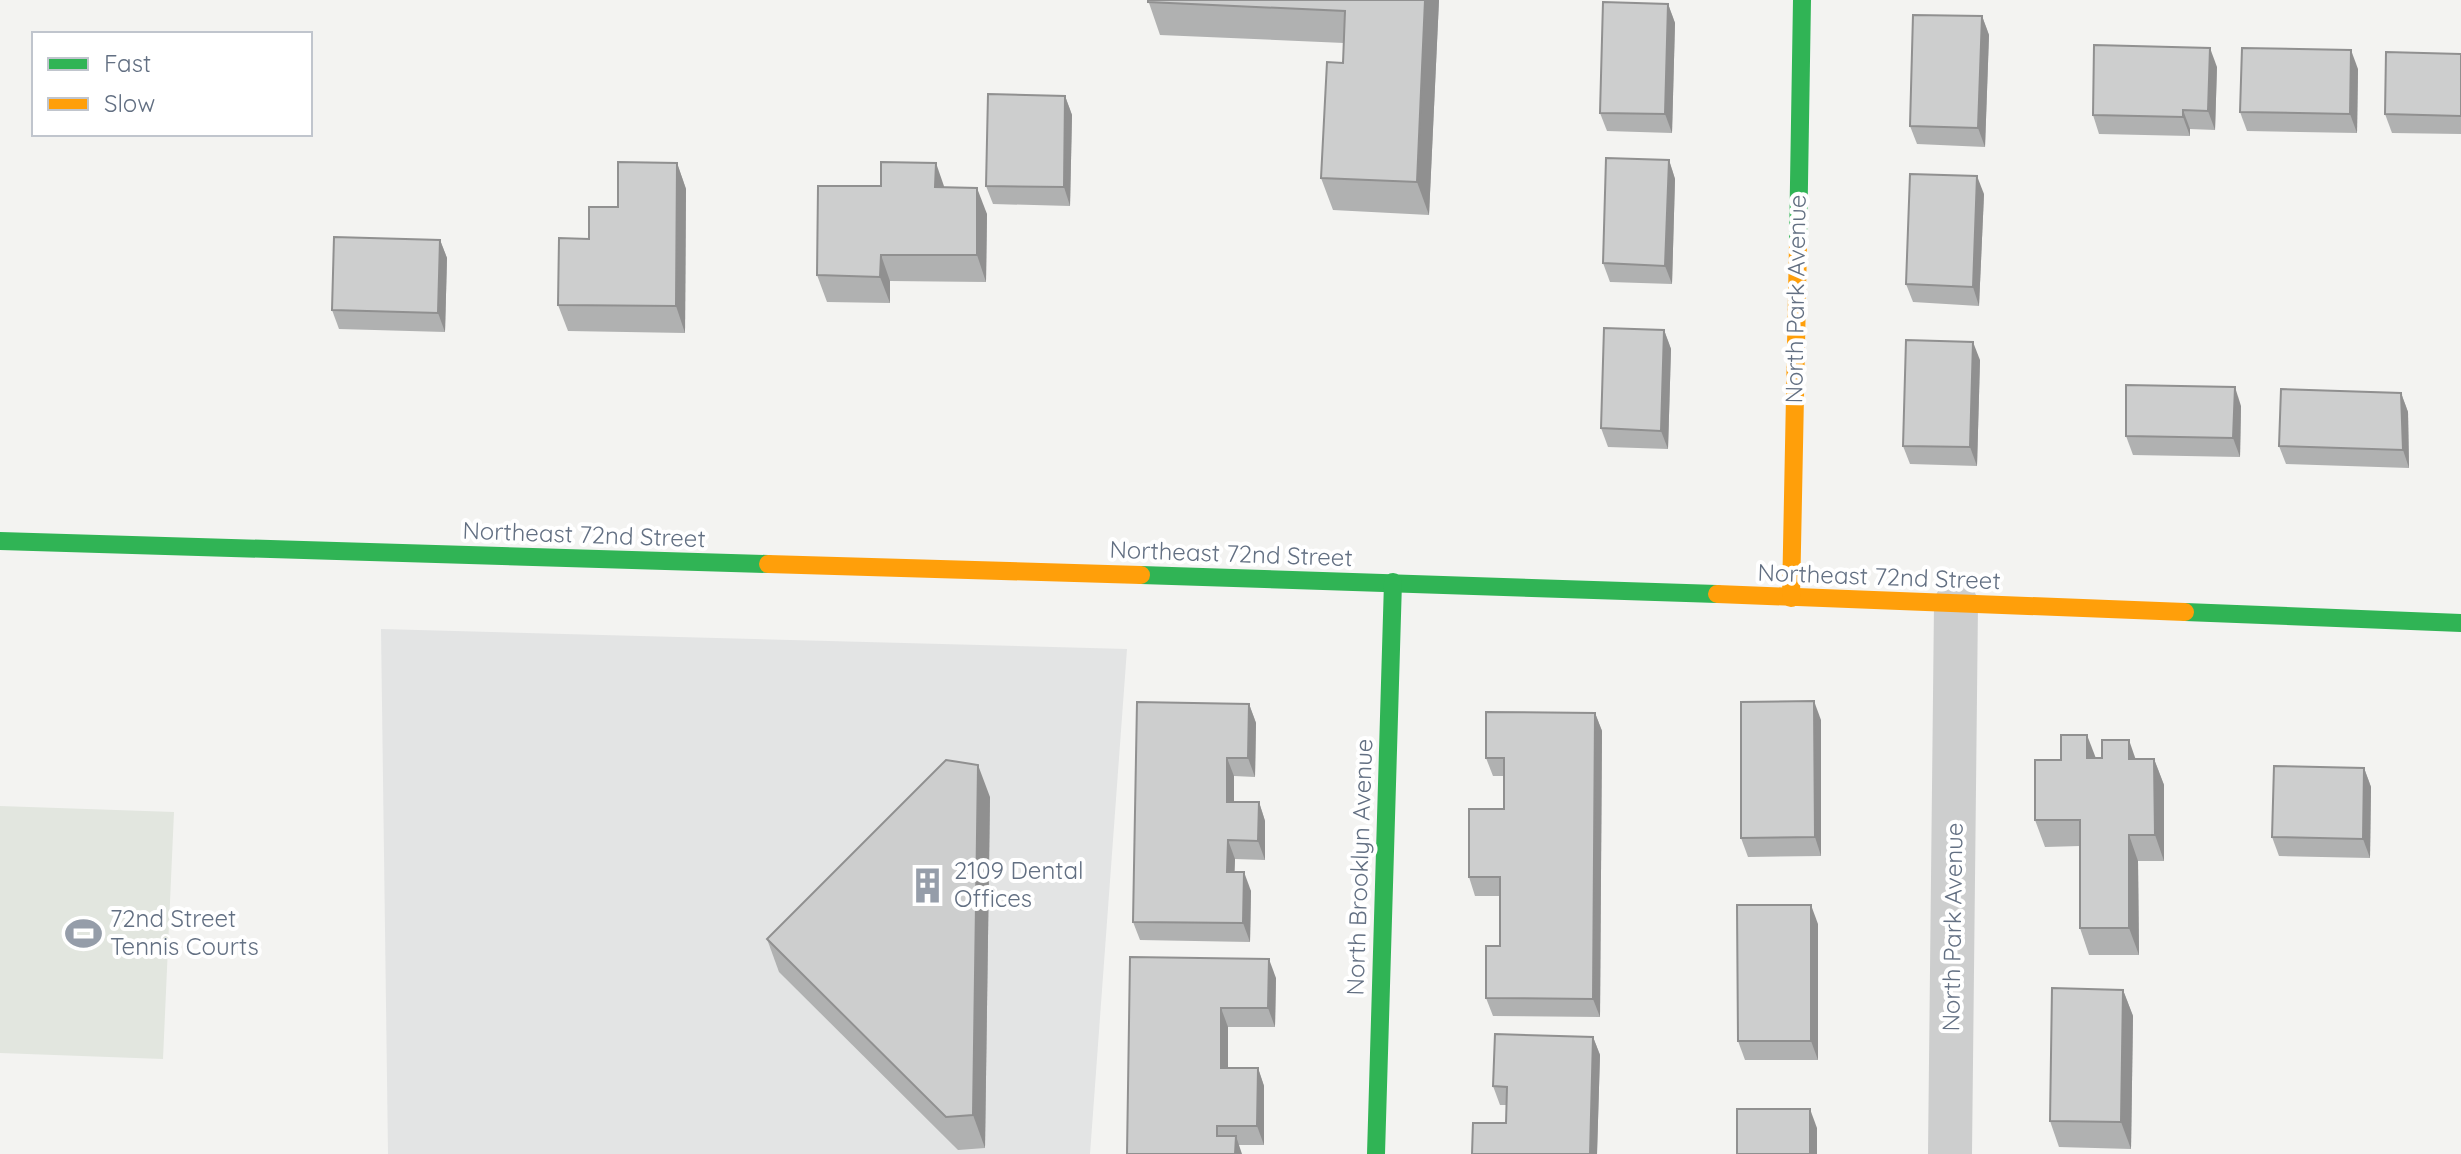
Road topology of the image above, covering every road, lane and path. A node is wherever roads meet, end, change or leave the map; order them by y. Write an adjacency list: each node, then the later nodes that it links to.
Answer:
1 (1802, 0): 4 (main road, North Park Avenue)
2 (0, 541): 3 (main road, Northeast 72nd Street)
3 (1393, 582): 4 (main road, Northeast 72nd Street); 7 (main road, North Brooklyn Avenue)
4 (1791, 598): 5 (main road, Northeast 72nd Street)
5 (1956, 604): 6 (main road, Northeast 72nd Street); 8 (street, North Park Avenue)
6 (2461, 623)
7 (1376, 1154)
8 (1950, 1154)

